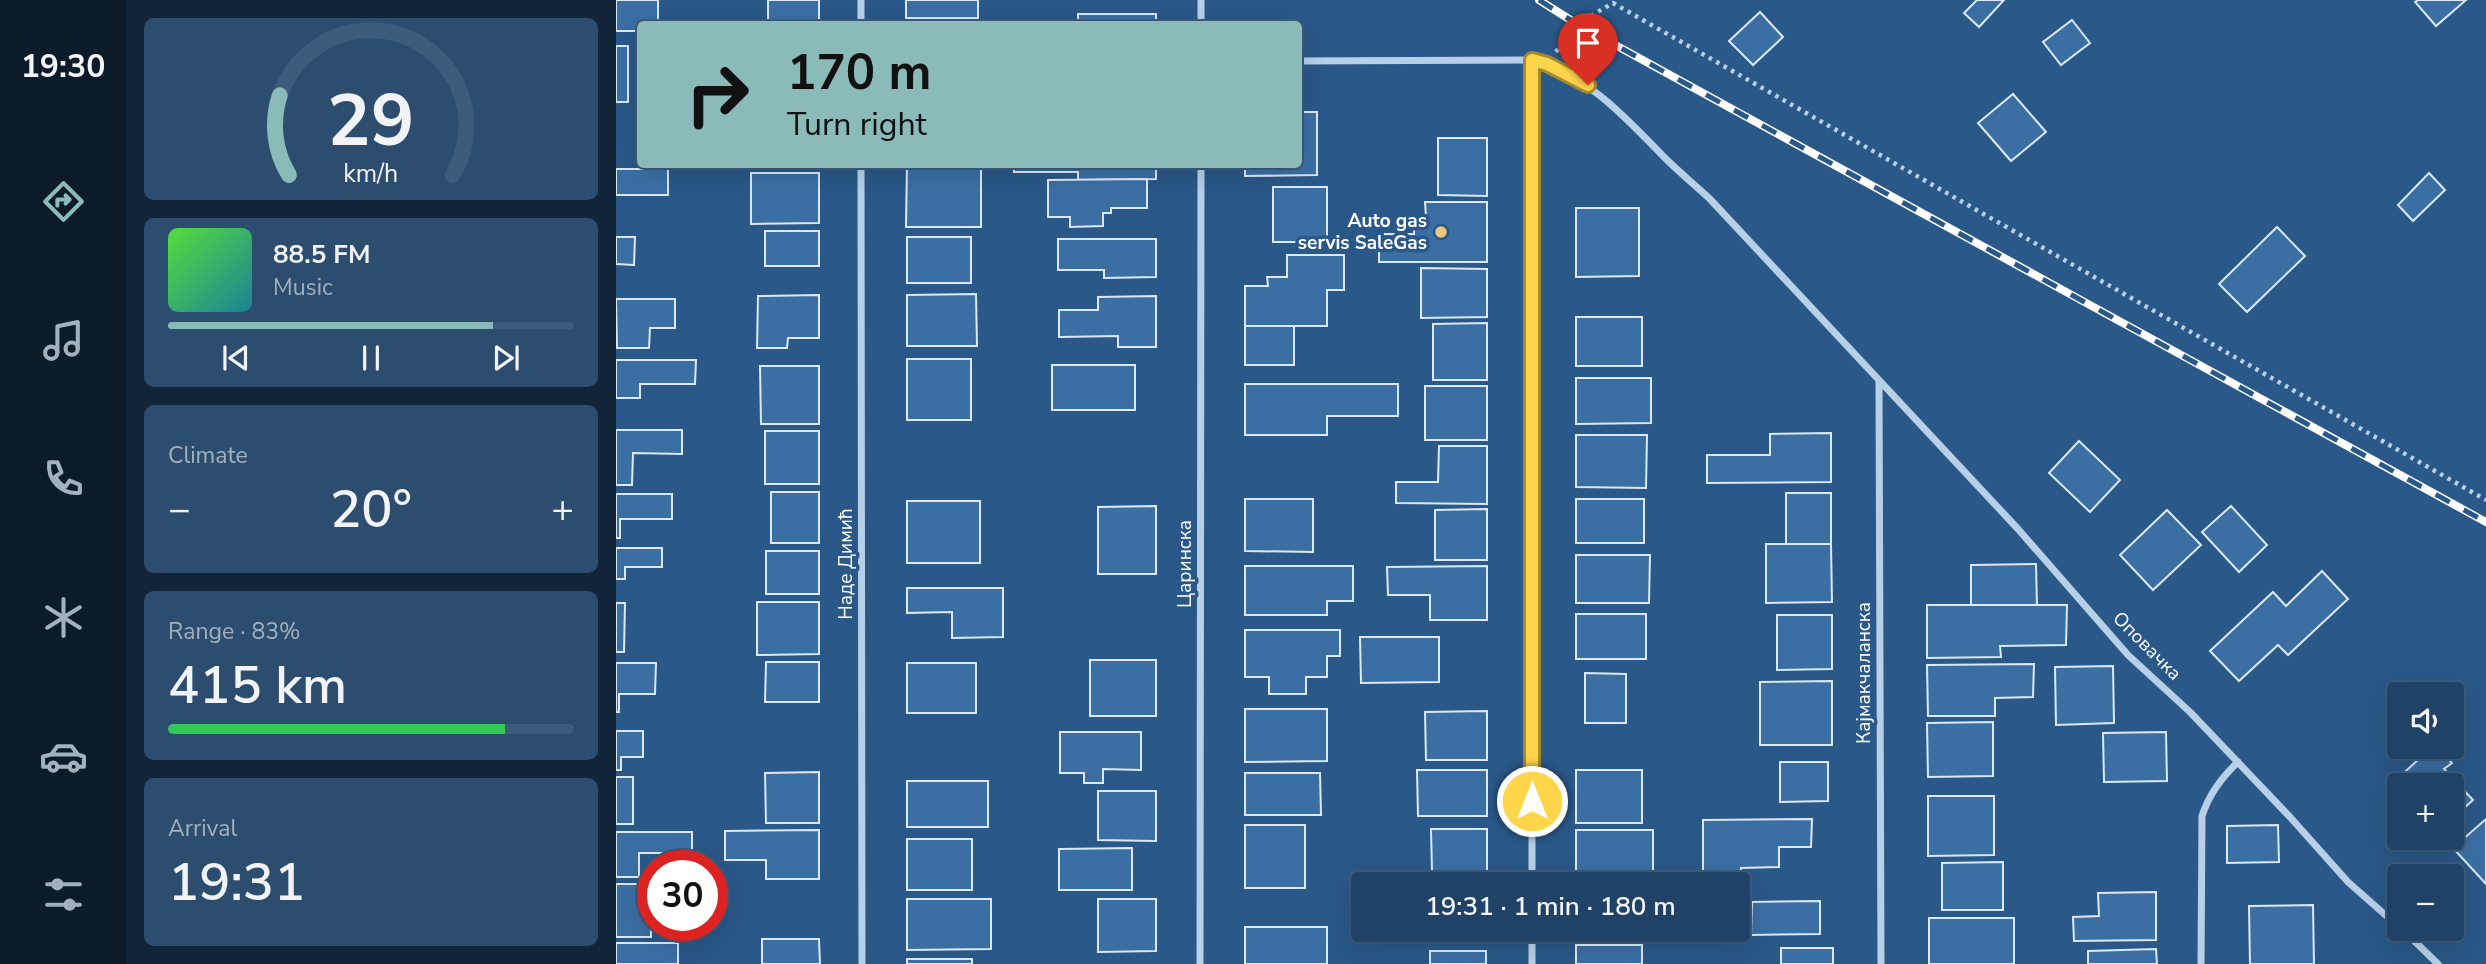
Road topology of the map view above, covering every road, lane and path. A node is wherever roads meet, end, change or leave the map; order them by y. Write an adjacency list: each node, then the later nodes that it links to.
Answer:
1 (860, 0): 3 (street)
2 (1200, 0): 4 (street)
3 (861, 21)
4 (1200, 21)
5 (1532, 60): 6 (street, Оповачка); 7 (street, Оповачка); 13 (street)
6 (1302, 61)
7 (1547, 64): 10 (street, Оповачка); 11 (path)
8 (861, 168): 17 (street, Наде Димић)
9 (1201, 168): 18 (street, Царинска)
10 (1879, 381): 12 (street, Оповачка); 20 (street, Кајмакчаланска)
11 (2486, 500)
12 (2238, 762): 14 (street, Оповачка); 21 (street)
13 (1532, 872)
14 (2387, 916)
15 (2414, 941): 22 (street, Оповачка)
16 (1532, 942): 19 (street)
17 (862, 964)
18 (1200, 964)
19 (1532, 964)
20 (1881, 964)
21 (2201, 964)
22 (2438, 964)

